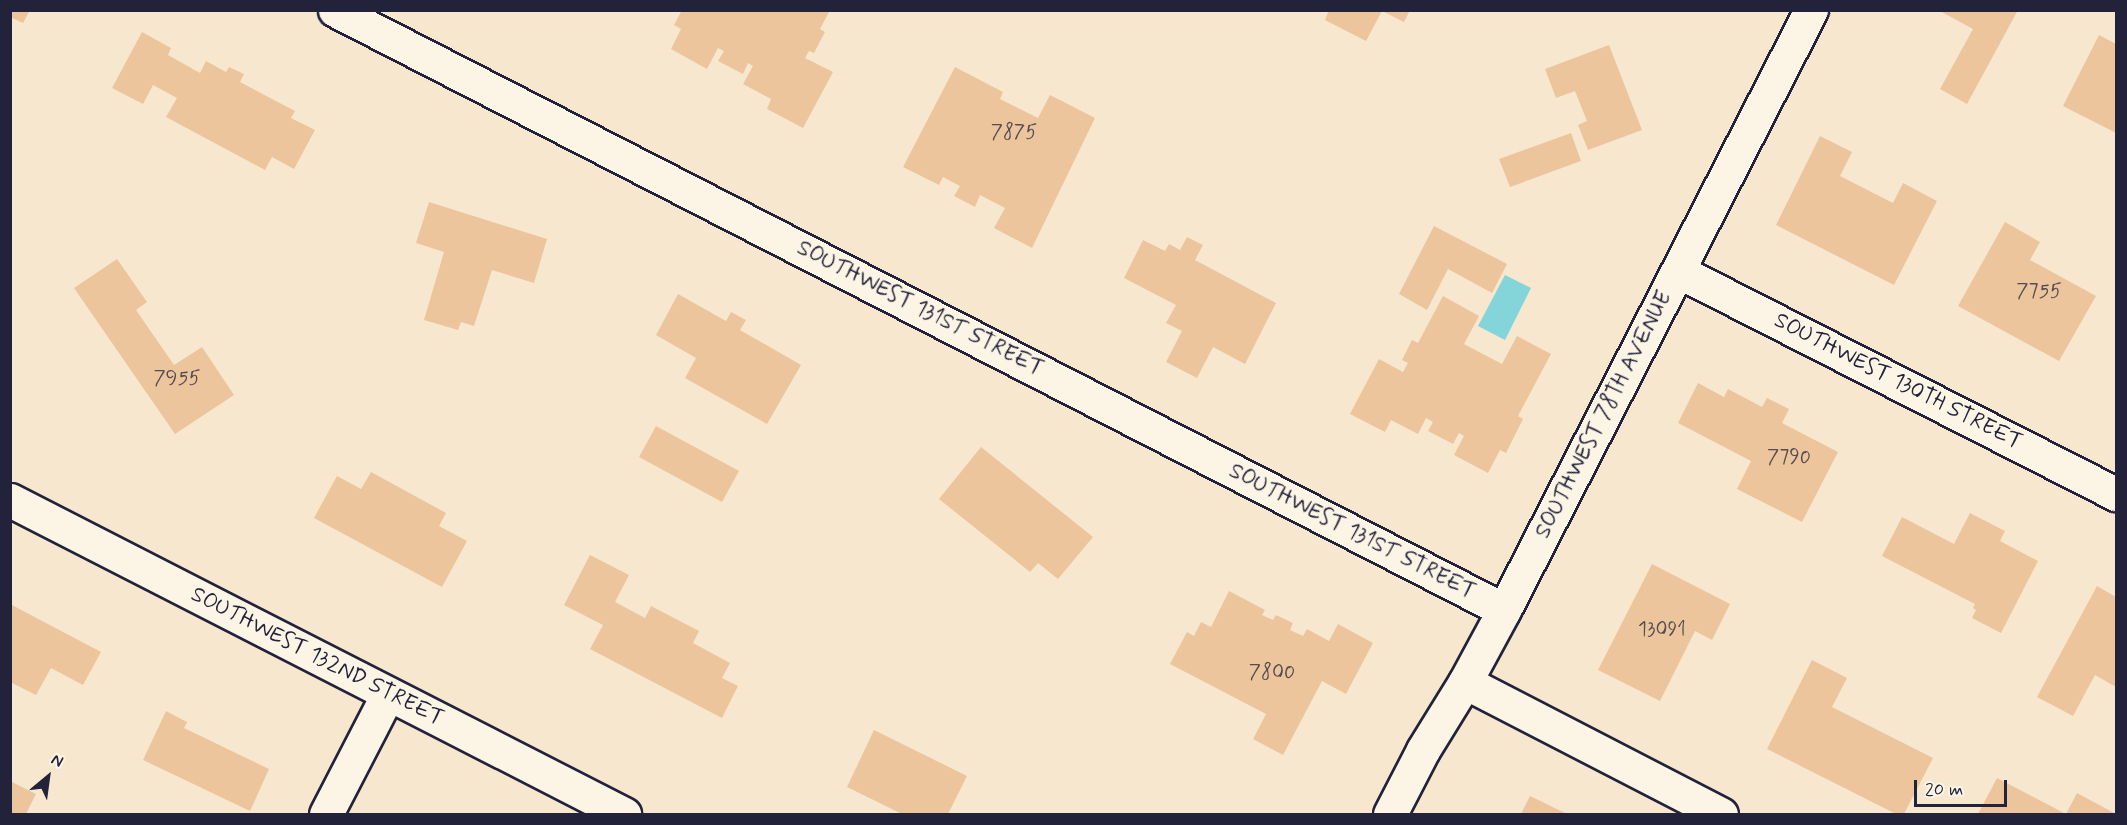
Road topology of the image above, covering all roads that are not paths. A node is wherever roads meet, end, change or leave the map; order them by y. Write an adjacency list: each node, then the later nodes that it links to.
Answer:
1 (335, 10): 6 (street, SOUTHWEST 131ST STREET)
2 (1806, 12): 3 (street, SOUTHWEST 78TH AVENUE)
3 (1678, 271): 4 (street, SOUTHWEST 130TH STREET); 6 (street, SOUTHWEST 78TH AVENUE)
4 (2116, 494)
5 (10, 500): 8 (street, SOUTHWEST 132ND STREET)
6 (1504, 610): 7 (street, SOUTHWEST 78TH AVENUE)
7 (1465, 682): 11 (street, SOUTHWEST 78TH AVENUE); 12 (street)
8 (388, 694): 9 (street); 10 (street, SOUTHWEST 132ND STREET)
9 (326, 814)
10 (624, 814)
11 (1390, 814)
12 (1721, 814)

